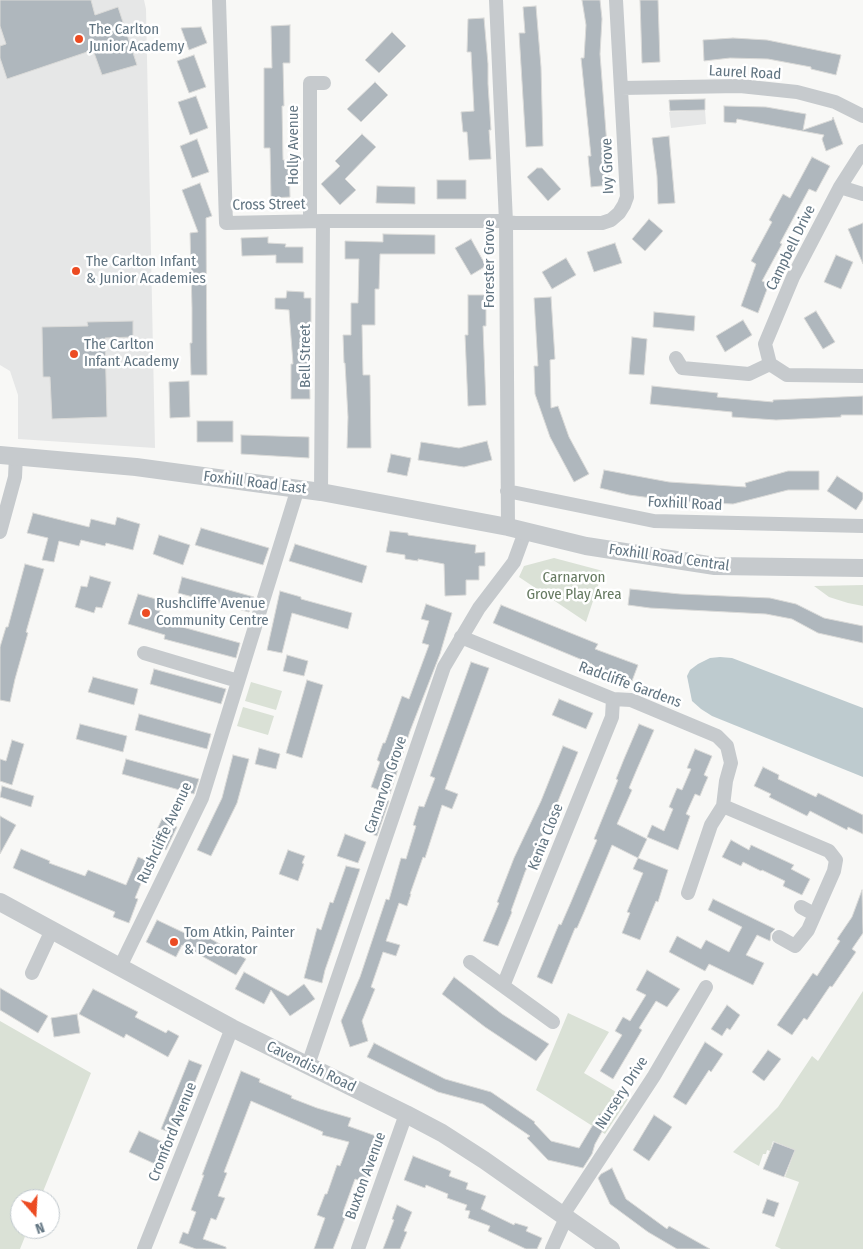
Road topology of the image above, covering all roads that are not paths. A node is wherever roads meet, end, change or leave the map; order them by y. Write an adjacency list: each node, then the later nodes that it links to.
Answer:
1 (219, 0): 10 (street, Cross Street)
2 (496, 0): 11 (street, Forester Grove)
3 (616, 0): 5 (street, Ivy Grove)
4 (324, 84): 10 (street, Holly Avenue)
5 (621, 88): 6 (street, Laurel Road); 11 (street, Ivy Grove)
6 (863, 116)
7 (863, 151): 8 (street, Campbell Drive)
8 (840, 187): 9 (street); 13 (street, Campbell Drive)
9 (863, 194)
10 (317, 221): 11 (street, Cross Street); 18 (street, Bell Street)
11 (506, 222): 17 (street, Forester Grove)
12 (676, 358): 13 (street)
13 (770, 364): 14 (street)
14 (863, 376)
15 (8, 455): 16 (street, Foxhill Road East); 21 (street)
16 (298, 488): 18 (street, Foxhill Road East); 26 (street, Rushcliffe Avenue)
17 (507, 491): 19 (street, Foxhill Road); 20 (street, Forester Grove)
18 (322, 492): 20 (street, Foxhill Road East)
19 (863, 526)
20 (508, 527): 22 (street, Foxhill Road Central)
21 (0, 532)
22 (525, 532): 23 (street, Foxhill Road Central); 24 (street, Carnarvon Grove)
23 (863, 568)
24 (461, 637): 27 (street, Radcliffe Gardens); 42 (street, Carnarvon Grove)
25 (144, 653): 26 (street)
26 (238, 680): 36 (street, Rushcliffe Avenue)
27 (613, 699): 28 (street, Radcliffe Gardens); 38 (street, Kenia Close)
28 (723, 806): 29 (street, Radcliffe Gardens); 32 (street)
29 (688, 893)
30 (0, 902): 33 (street, Cavendish Road)
31 (801, 907): 32 (street)
32 (814, 914): 34 (street)
33 (52, 930): 36 (street, Cavendish Road); 37 (street)
34 (779, 937)
35 (470, 962): 38 (street)
36 (120, 967): 41 (street, Cavendish Road)
37 (33, 973)
38 (503, 986): 40 (street)
39 (706, 987): 44 (street, Nursery Drive)
40 (553, 1022)
41 (232, 1028): 42 (street, Cavendish Road); 45 (street, Cromford Avenue)
42 (308, 1065): 43 (street, Cavendish Road)
43 (406, 1114): 44 (street, Cavendish Road); 46 (street, Buxton Avenue)
44 (564, 1217): 47 (street, Nursery Drive); 48 (street, Cavendish Road)
45 (144, 1249)
46 (358, 1249)
47 (552, 1249)
48 (611, 1249)

